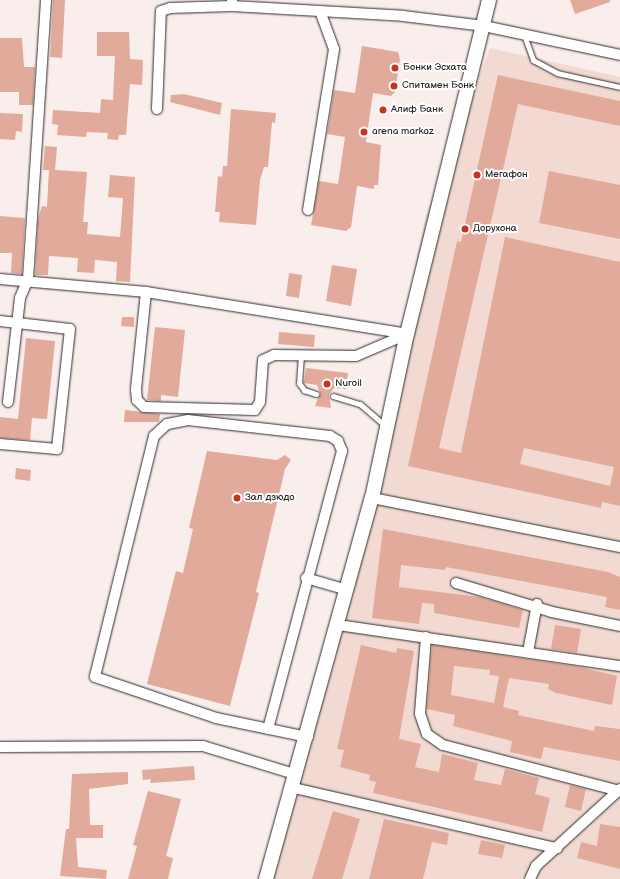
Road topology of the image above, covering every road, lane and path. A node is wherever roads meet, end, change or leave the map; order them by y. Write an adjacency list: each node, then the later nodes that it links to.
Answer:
1 (46, 0): 11 (street)
2 (489, 0): 5 (main road)
3 (232, 3): 4 (street); 9 (street)
4 (320, 11): 5 (street); 10 (street)
5 (484, 26): 6 (street); 16 (main road)
6 (524, 35): 7 (street); 8 (lane)
7 (620, 56)
8 (620, 87)
9 (157, 108)
10 (308, 210)
11 (28, 278): 12 (street); 13 (street); 15 (street)
12 (0, 279)
13 (146, 292): 16 (street); 17 (street)
14 (0, 320): 15 (street)
15 (17, 322): 20 (street); 22 (street)
16 (407, 334): 17 (street); 21 (main road)
17 (301, 355): 18 (lane)
18 (316, 394)
19 (333, 396): 21 (lane)
20 (8, 402)
21 (387, 428): 23 (main road)
22 (0, 444)
23 (372, 498): 24 (street); 27 (main road)
24 (620, 547)
25 (306, 578): 27 (street); 34 (street); 34 (street)
26 (456, 583): 28 (street)
27 (347, 590): 29 (main road)
28 (537, 604): 30 (street); 32 (street)
29 (338, 624): 31 (street); 35 (main road)
30 (620, 626)
31 (426, 637): 32 (street); 38 (street)
32 (528, 652): 33 (street)
33 (620, 666)
34 (268, 729): 35 (street)
35 (308, 737): 37 (main road)
36 (0, 747): 37 (street)
37 (296, 781): 39 (street); 40 (main road)
38 (618, 789): 39 (street)
39 (557, 848): 41 (street)
40 (266, 879)
41 (530, 879)

